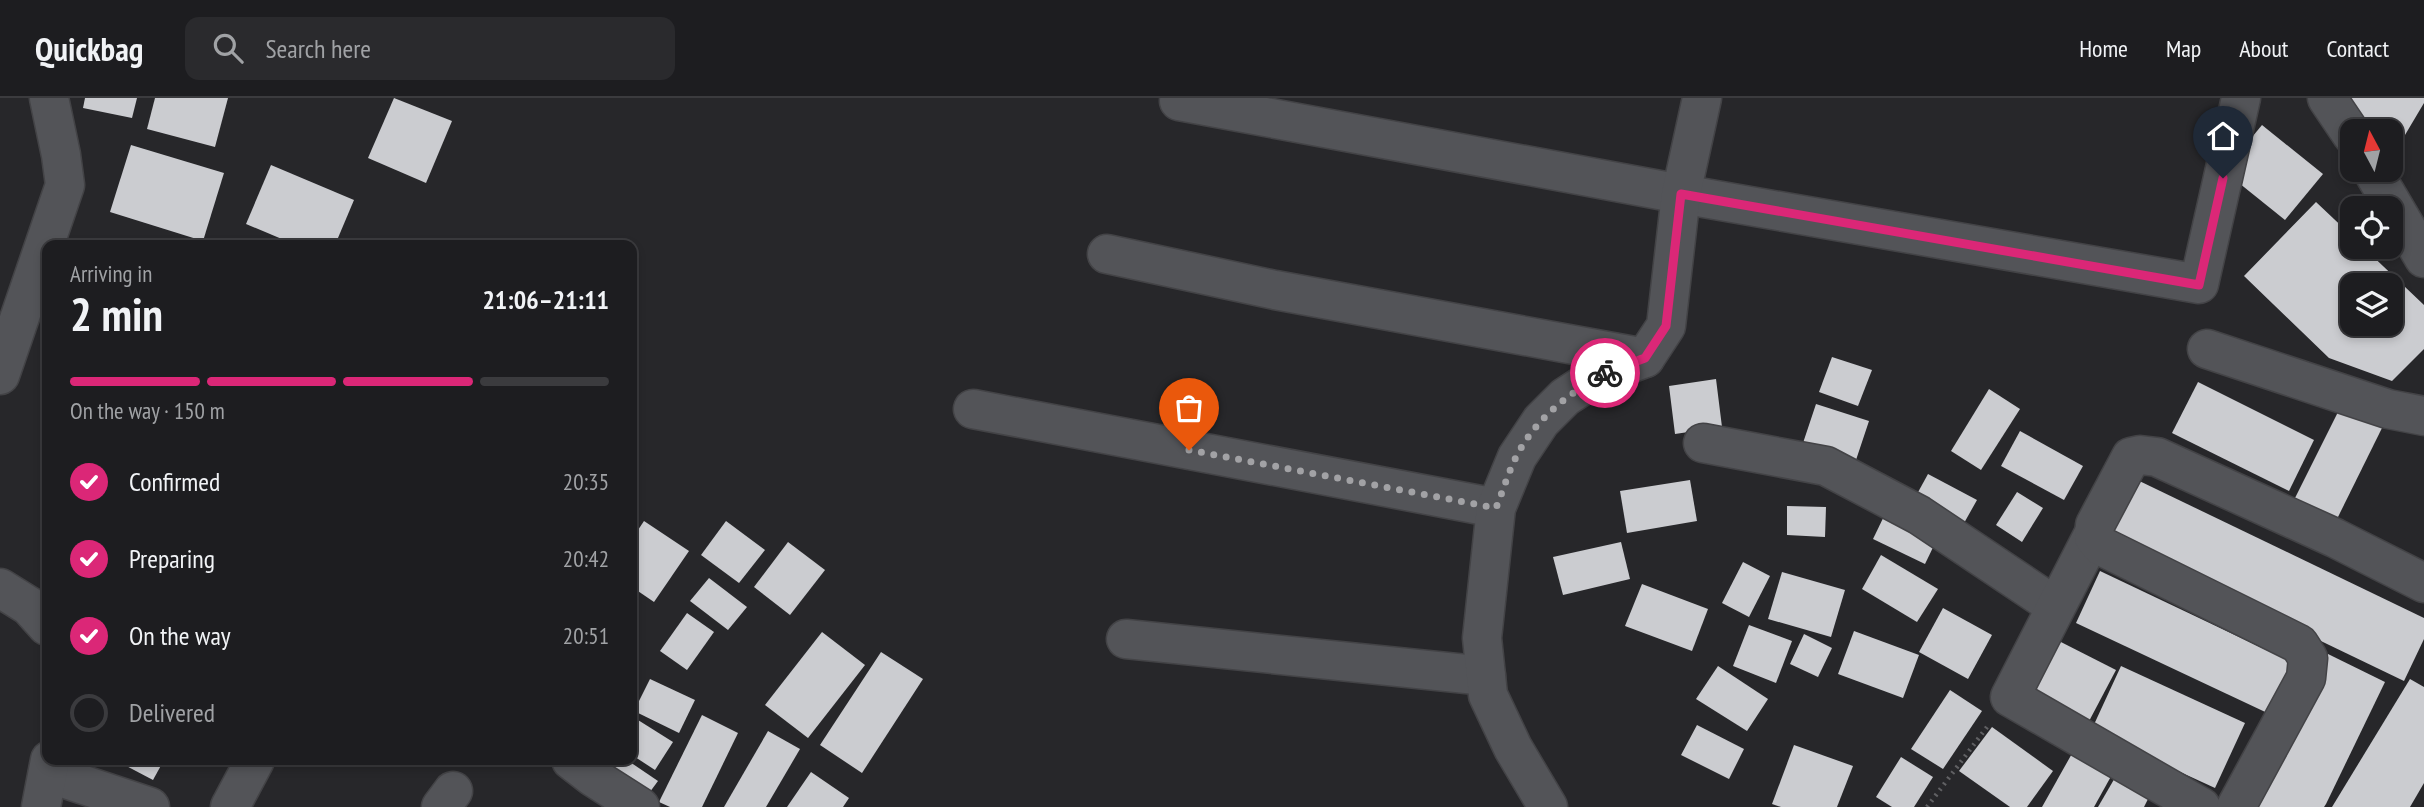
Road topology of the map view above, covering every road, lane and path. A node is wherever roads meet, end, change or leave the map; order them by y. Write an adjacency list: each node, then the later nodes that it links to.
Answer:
1 (49, 98): 9 (street)
2 (1702, 98): 8 (street)
3 (2241, 98): 8 (street)
4 (2327, 98): 6 (street)
5 (1179, 101): 8 (street)
6 (2341, 119)
7 (2379, 182): 12 (street)
8 (1681, 194): 14 (street)
9 (48, 240)
10 (1107, 254): 14 (street)
11 (42, 256): 15 (street)
12 (2424, 258)
13 (2207, 349): 17 (street)
14 (1645, 358): 19 (street)
15 (0, 375)
16 (974, 409): 19 (street)
17 (2424, 416)
18 (1703, 443): 23 (street)
19 (1496, 508): 26 (street)
20 (2094, 533): 21 (street); 23 (street); 37 (street)
21 (2424, 583)
22 (0, 588): 24 (street)
23 (2055, 606): 27 (street)
24 (42, 620)
25 (1126, 639): 26 (street)
26 (1486, 676): 34 (street)
27 (2010, 697): 35 (path); 36 (street)
28 (252, 765): 32 (street)
29 (577, 765): 33 (street)
30 (46, 780): 31 (street)
31 (150, 807)
32 (230, 807)
33 (640, 807)
34 (1548, 807)
35 (1927, 807)
36 (2201, 807)
37 (2235, 807)

